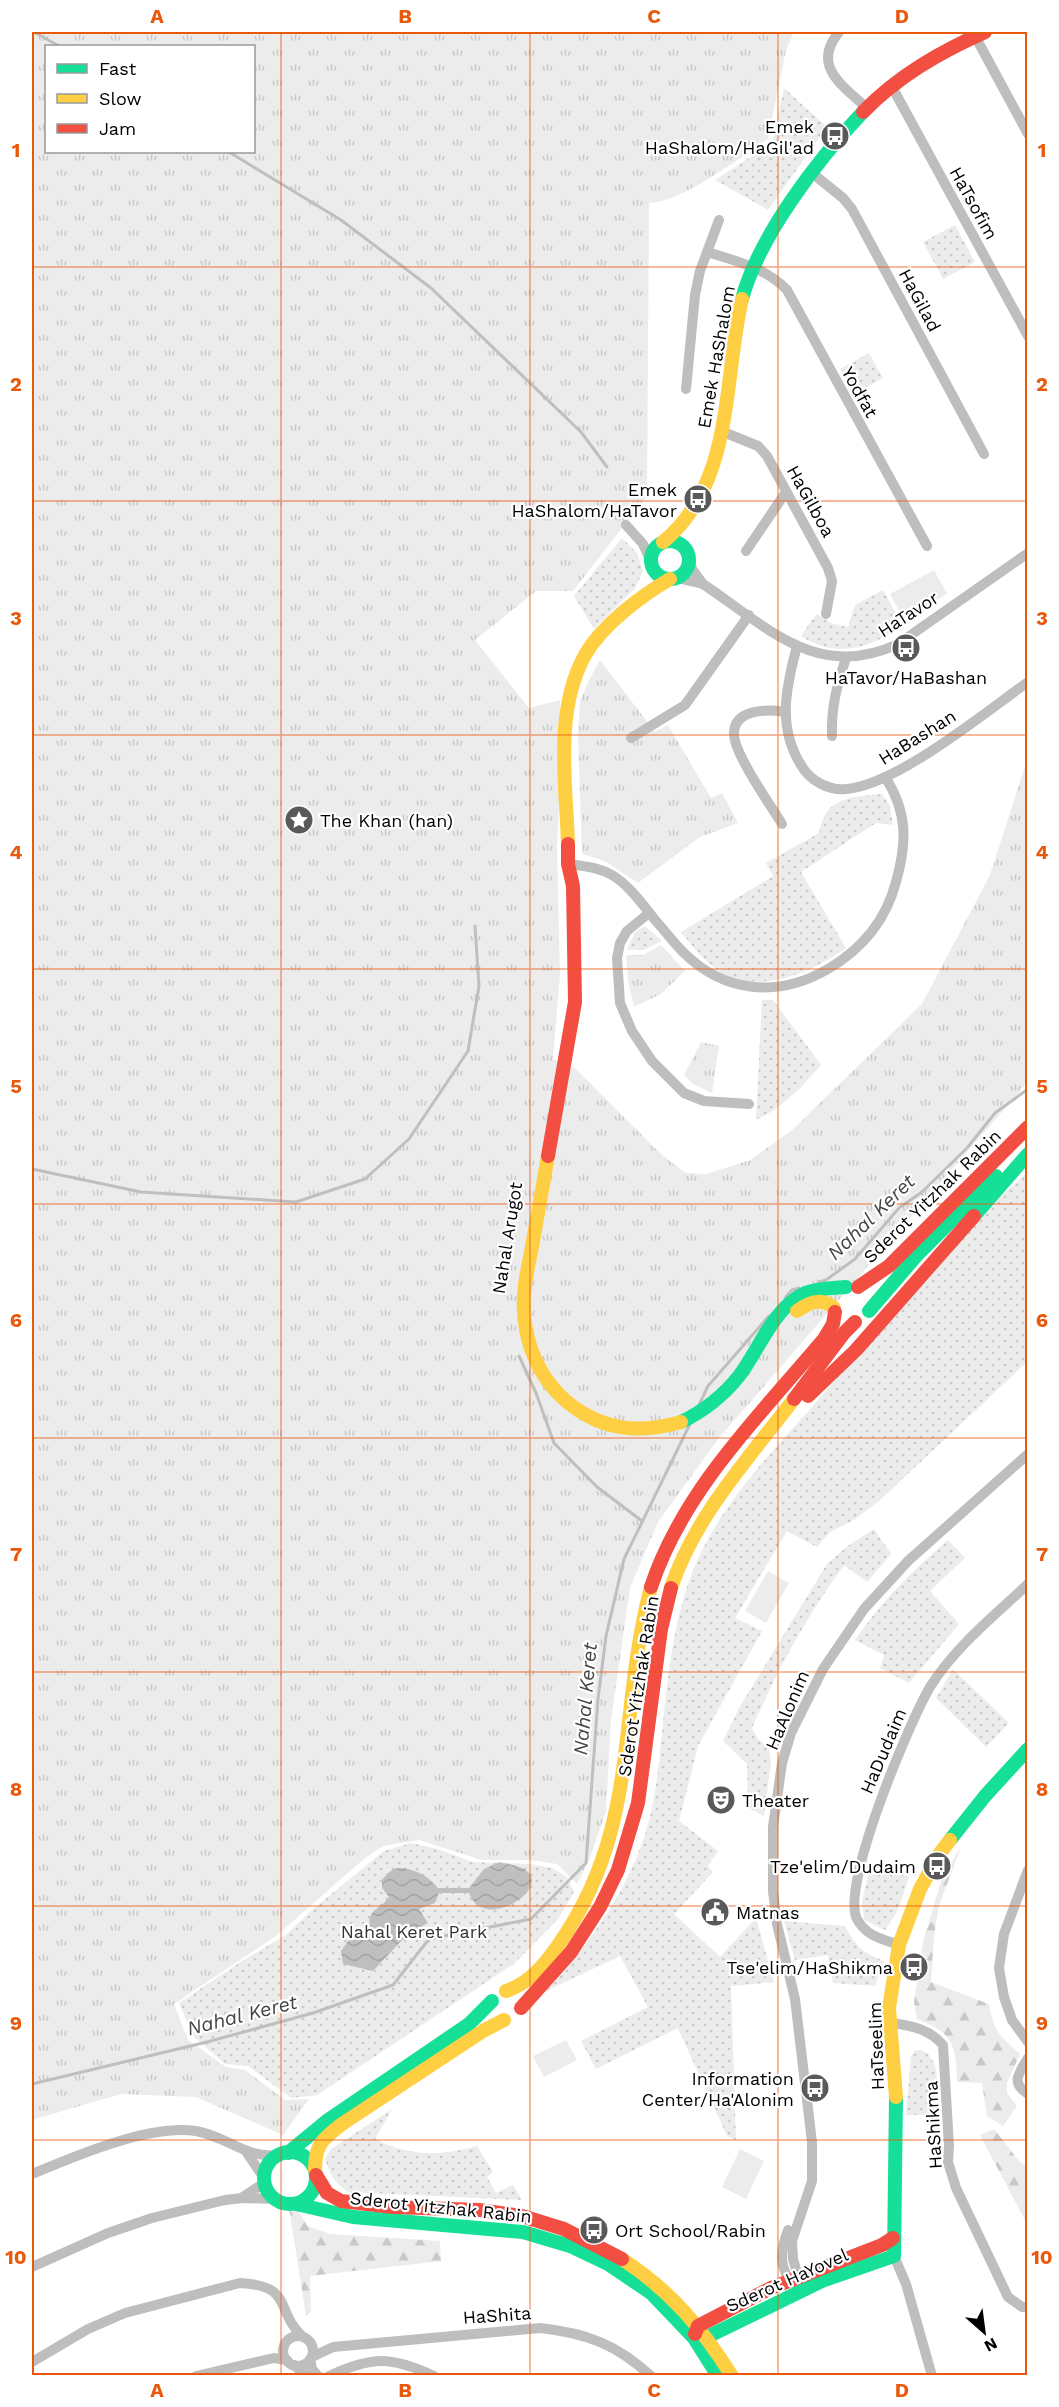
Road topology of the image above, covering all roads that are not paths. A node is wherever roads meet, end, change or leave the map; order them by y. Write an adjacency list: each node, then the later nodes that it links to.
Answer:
1 (839, 32): 4 (street)
2 (980, 34): 3 (main road, Emek HaShalom); 5 (street)
3 (891, 85): 4 (main road, Emek HaShalom); 10 (street, HaTsofim)
4 (867, 108): 6 (main road, Emek HaShalom)
5 (1028, 134)
6 (812, 173): 9 (main road, Emek HaShalom); 13 (street, HaGilad)
7 (719, 220): 8 (street)
8 (707, 252): 9 (street, Yodfat); 11 (street)
9 (753, 267): 12 (main road, Emek HaShalom); 17 (street, Yodfat)
10 (1028, 336)
11 (686, 389)
12 (721, 431): 14 (street, HaGilboa); 15 (main road, Emek HaShalom)
13 (984, 454)
14 (786, 492): 18 (street); 25 (street, HaGilboa)
15 (698, 500): 16 (main road, Emek HaShalom); 20 (main road, Emek HaShalom)
16 (661, 542): 20 (main road); 21 (main road); 21 (street)
17 (927, 546)
18 (746, 551)
19 (1028, 552): 28 (street, HaTavor)
20 (689, 557): 22 (main road); 23 (street, HaTavor)
21 (652, 565): 22 (main road); 24 (main road, Nahal Arugot)
22 (674, 578): 23 (street, HaTavor); 24 (main road, Nahal Arugot)
23 (703, 584): 26 (street, HaTavor)
24 (639, 600): 35 (main road, Nahal Arugot)
25 (826, 614)
26 (749, 615): 27 (street, HaTavor); 32 (street)
27 (797, 646): 28 (street, HaTavor); 30 (street, HaBashan)
28 (846, 658): 31 (street)
29 (1028, 682): 33 (street, HaBashan)
30 (785, 712): 33 (street, HaBashan); 34 (street)
31 (832, 736)
32 (631, 738)
33 (885, 777): 36 (street)
34 (782, 825)
35 (568, 864): 36 (street); 41 (main road, Nahal Arugot); 42 (main road, Nahal Arugot)
36 (649, 913): 37 (street)
37 (749, 1104)
38 (1028, 1127): 41 (main road, Sderot Yitzhak Rabin)
39 (1028, 1146): 43 (main road, Sderot Yitzhak Rabin)
40 (1028, 1154): 45 (main road)
41 (852, 1287): 42 (main road); 43 (main road)
42 (835, 1310): 44 (main road); 51 (main road, Sderot Yitzhak Rabin)
43 (869, 1311): 44 (main road)
44 (855, 1322): 45 (main road, Sderot Yitzhak Rabin)
45 (754, 1450): 53 (main road, Sderot Yitzhak Rabin)
46 (1028, 1454): 70 (street, HaAlonim)
47 (1028, 1584): 50 (street, HaDudaim)
48 (1028, 1749): 50 (main road, HaTseelim)
49 (1028, 1870): 56 (street)
50 (899, 1945): 55 (main road, HaTseelim)
51 (506, 1990): 52 (main road); 53 (main road)
52 (492, 2001): 54 (main road); 60 (main road)
53 (520, 2008): 54 (main road)
54 (504, 2020): 61 (main road)
55 (892, 2023): 67 (main road, HaTseelim); 72 (street, HaShikma)
56 (1028, 2042)
57 (1028, 2058): 58 (street)
58 (1028, 2094)
59 (245, 2151): 60 (street); 62 (street); 63 (street)
60 (283, 2154): 61 (main road); 63 (main road)
61 (315, 2173): 66 (main road); 74 (main road, Sderot Yitzhak Rabin)
62 (32, 2174)
63 (264, 2180): 64 (street); 65 (main road)
64 (240, 2198): 65 (street); 69 (street)
65 (275, 2199): 66 (main road)
66 (296, 2204): 76 (main road, Sderot Yitzhak Rabin)
67 (887, 2242): 68 (main road, HaTseelim); 70 (main road, Sderot HaYovel)
68 (894, 2256): 71 (main road, Sderot HaYovel); 92 (street, HaTseelim)
69 (32, 2267)
70 (794, 2278): 71 (street, HaAlonim); 73 (main road, Sderot HaYovel)
71 (801, 2290): 76 (main road, Sderot HaYovel)
72 (1028, 2307)
73 (730, 2309): 74 (main road); 76 (main road, Sderot HaYovel)
74 (685, 2310): 76 (main road, Sderot Yitzhak Rabin)
75 (290, 2318): 77 (street); 78 (street); 82 (street)
76 (700, 2334): 90 (main road); 91 (main road)
77 (306, 2338): 78 (street); 79 (street, HaShita); 81 (street)
78 (286, 2343): 80 (street); 83 (street)
79 (333, 2347): 81 (street, HaShita); 89 (street, HaShita)
80 (274, 2358): 83 (street); 85 (street)
81 (311, 2358): 83 (street); 87 (street)
82 (32, 2362)
83 (290, 2362): 86 (street)
84 (329, 2375): 88 (street)
85 (196, 2376)
86 (306, 2376)
87 (318, 2376)
88 (435, 2376)
89 (651, 2376)
90 (718, 2376)
91 (732, 2376)
92 (932, 2376)

